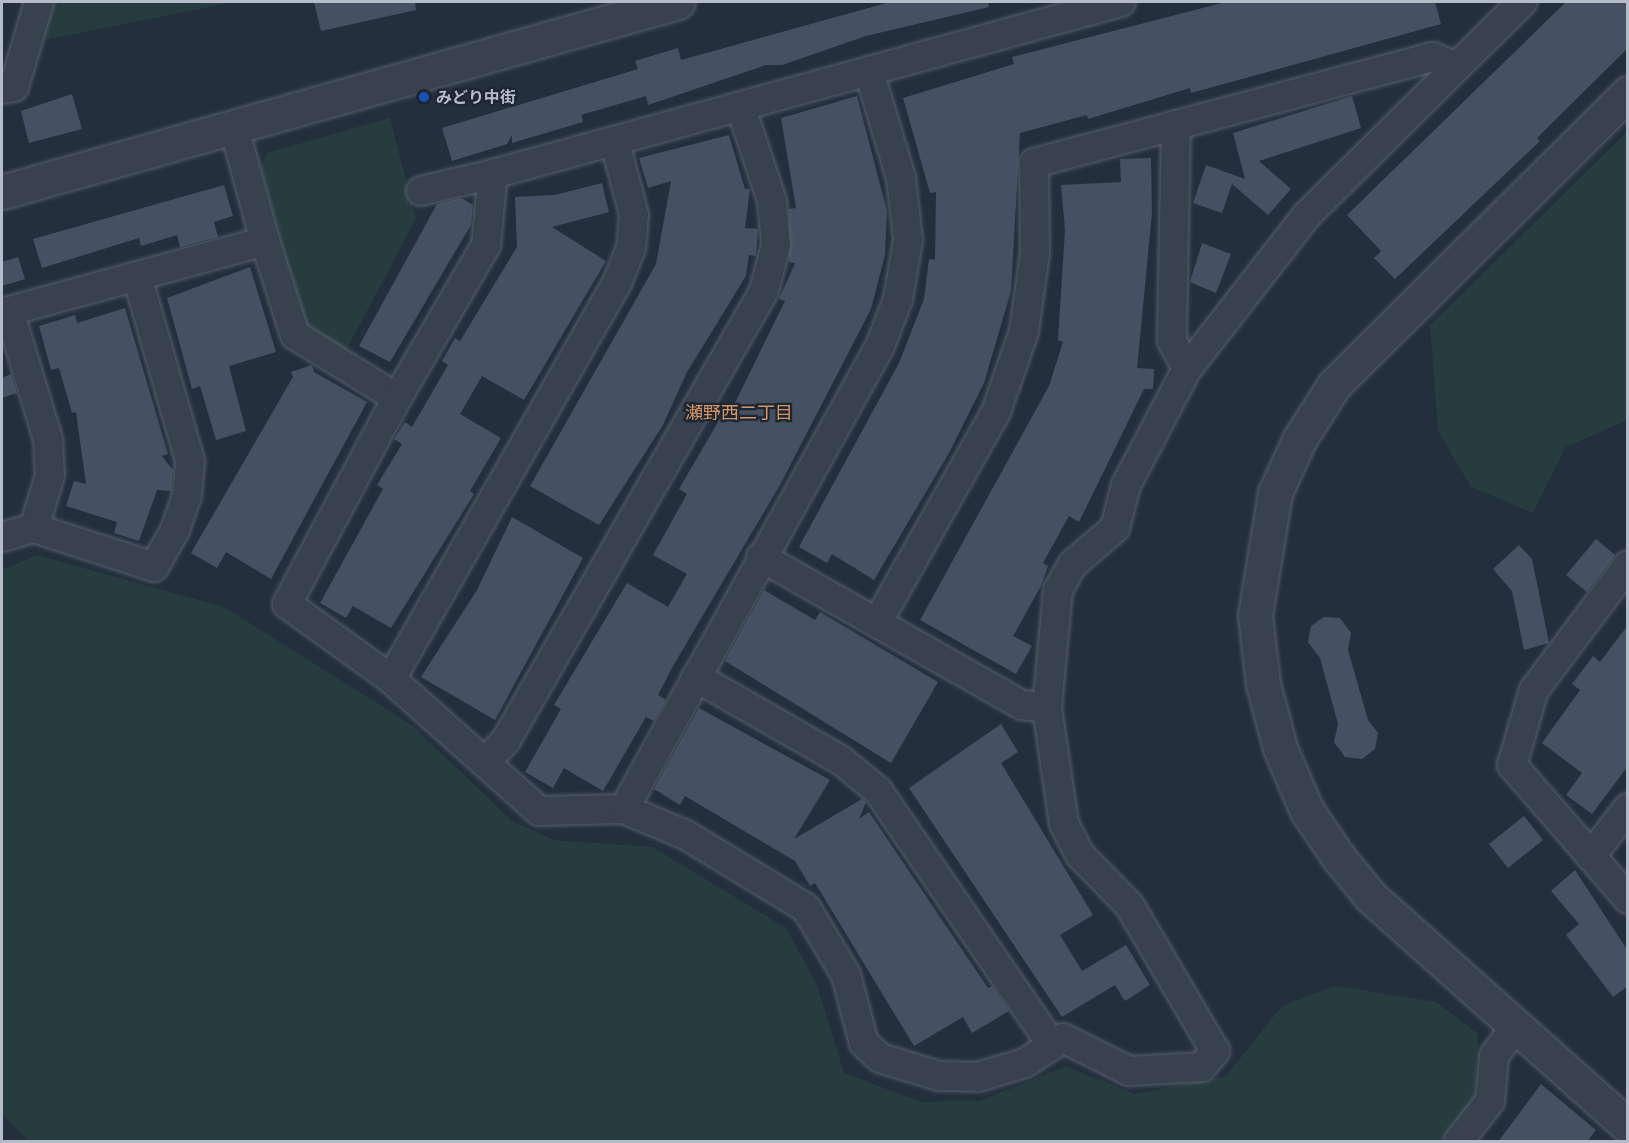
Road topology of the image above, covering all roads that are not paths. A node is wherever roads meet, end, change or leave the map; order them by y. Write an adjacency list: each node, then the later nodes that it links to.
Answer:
1 (39, 2): 7 (street)
2 (678, 2): 11 (street)
3 (1121, 2): 6 (street)
4 (1522, 2): 5 (street)
5 (1456, 67): 10 (street); 19 (street)
6 (869, 71): 9 (street); 23 (street)
7 (2, 89)
8 (1628, 93): 34 (street)
9 (741, 108): 12 (street); 29 (street)
10 (1176, 125): 19 (street); 25 (street)
11 (234, 127): 15 (street); 16 (street)
12 (615, 143): 13 (street); 27 (street)
13 (493, 174): 14 (street); 20 (street)
14 (421, 191)
15 (2, 192)
16 (265, 241): 17 (street); 20 (street)
17 (137, 276): 18 (street); 21 (street)
18 (5, 312): 21 (street)
19 (1187, 369): 28 (street)
20 (397, 398): 27 (street)
21 (34, 528): 22 (street)
22 (2, 537)
23 (761, 557): 25 (street); 26 (street)
24 (1628, 566): 32 (street)
25 (877, 623): 28 (street)
26 (696, 677): 31 (street); 35 (street)
27 (391, 679): 29 (street)
28 (1047, 708): 35 (street)
29 (485, 762): 31 (street)
30 (1628, 808): 32 (street)
31 (624, 809): 35 (street)
32 (1591, 856): 33 (street)
33 (1628, 899)
34 (1516, 1026): 36 (street); 37 (street)
35 (1052, 1045)
36 (1628, 1126)
37 (1458, 1142)

